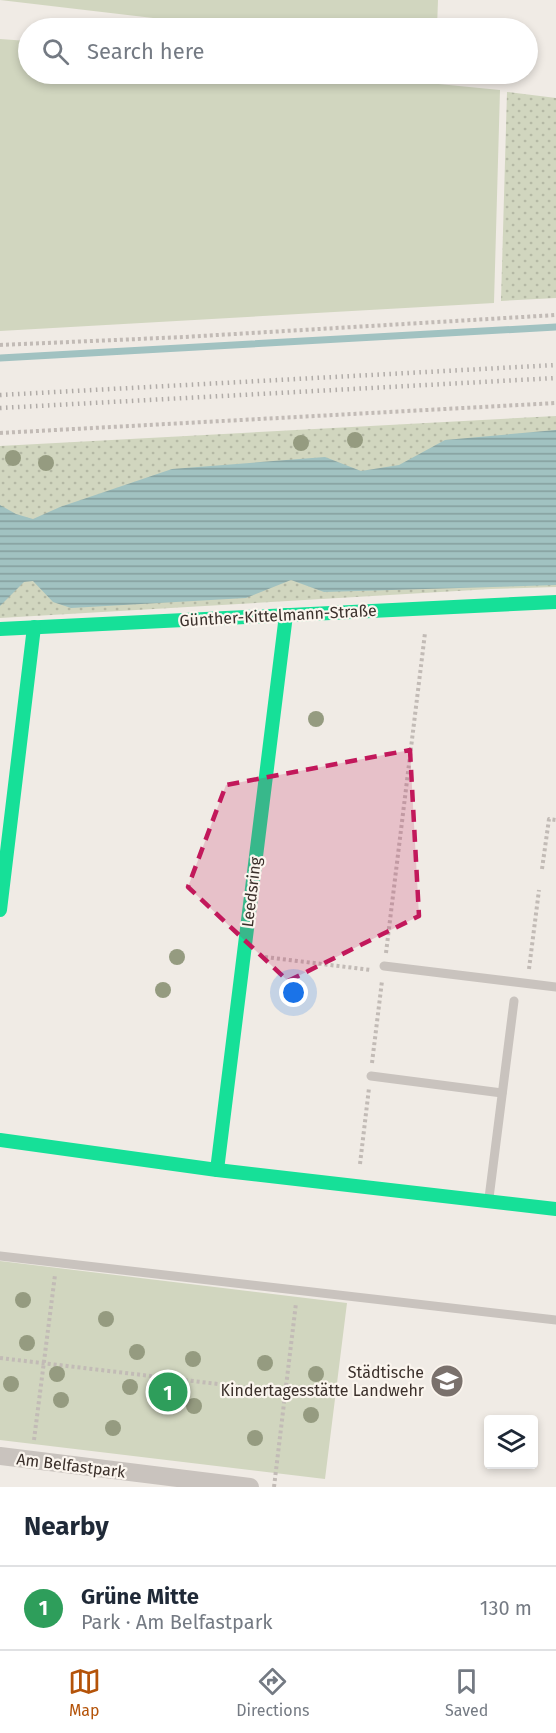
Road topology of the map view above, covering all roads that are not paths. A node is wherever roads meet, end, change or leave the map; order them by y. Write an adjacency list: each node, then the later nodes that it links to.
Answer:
1 (556, 602): 2 (street, Günther-Kittelmann-Straße)
2 (286, 615): 3 (street, Günther-Kittelmann-Straße); 12 (street, Leedsring)
3 (34, 627): 4 (street, Günther-Kittelmann-Straße); 5 (street)
4 (0, 629)
5 (0, 910)
6 (384, 969): 7 (lane)
7 (556, 987)
8 (514, 1001): 10 (lane)
9 (371, 1076): 10 (lane)
10 (502, 1093): 13 (lane)
11 (0, 1140): 12 (street)
12 (216, 1170): 13 (street)
13 (489, 1201): 14 (street)
14 (556, 1209)
15 (0, 1256): 16 (lane)
16 (556, 1320)
17 (0, 1456): 18 (street, Am Belfastpark)
18 (250, 1487)

